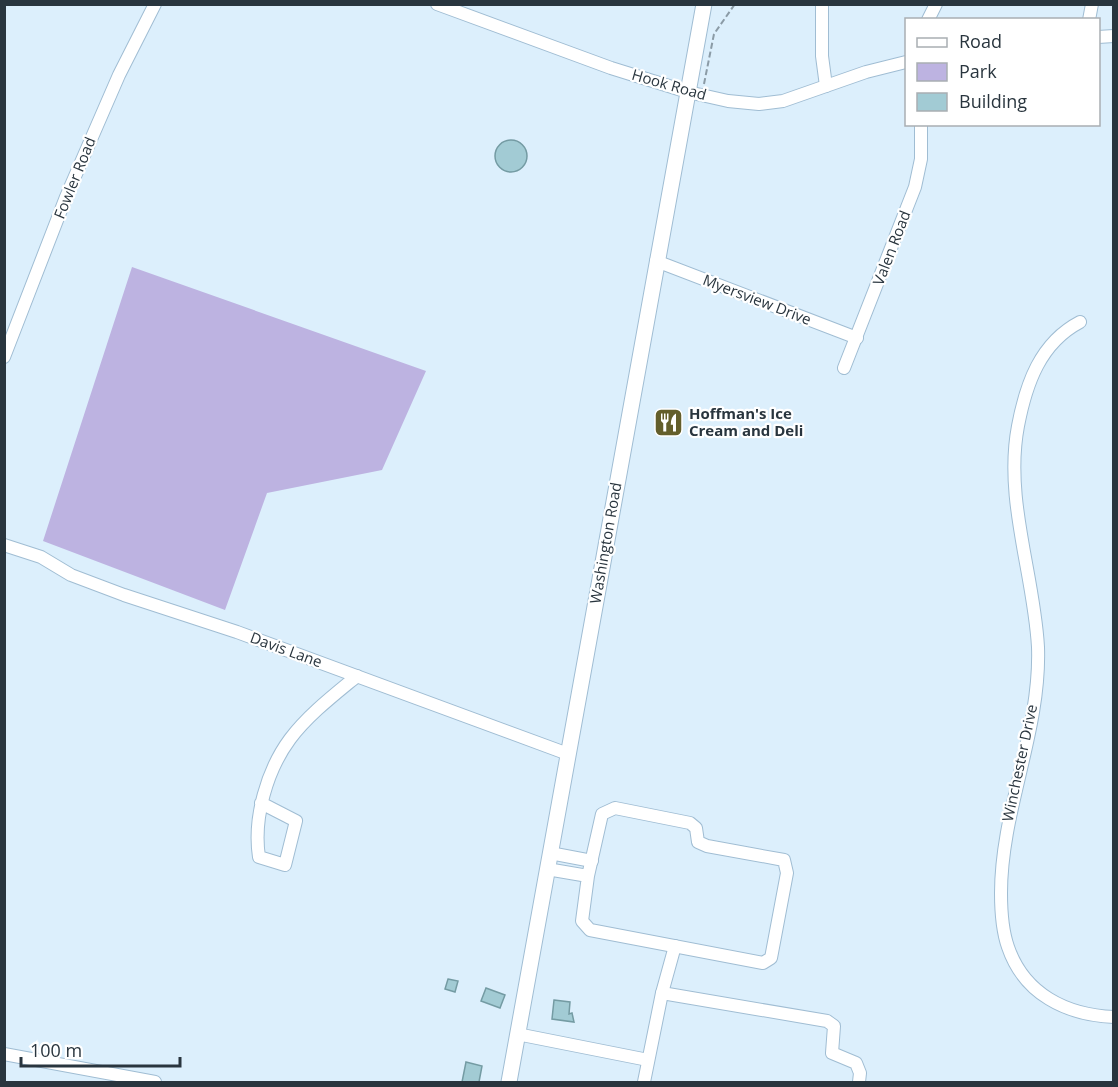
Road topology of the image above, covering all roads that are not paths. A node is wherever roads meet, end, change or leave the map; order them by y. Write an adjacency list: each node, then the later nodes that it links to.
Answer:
1 (155, 4): 14 (street, Fowler Road)
2 (437, 4): 9 (street, Hook Road)
3 (704, 4): 9 (main road, Washington Road)
4 (822, 4): 8 (street)
5 (936, 4): 6 (street)
6 (929, 18)
7 (905, 62): 8 (street, Hook Road)
8 (826, 86): 9 (street, Hook Road)
9 (695, 94): 11 (main road, Washington Road)
10 (921, 126): 13 (street, Valen Road)
11 (656, 261): 13 (street, Myersview Drive); 18 (main road, Washington Road)
12 (1080, 322): 26 (street, Winchester Drive)
13 (857, 338): 15 (street, Valen Road)
14 (4, 357)
15 (844, 368)
16 (4, 545): 17 (street, Davis Lane)
17 (357, 676): 18 (street, Davis Lane); 19 (street)
18 (568, 754): 20 (main road, Washington Road)
19 (261, 803): 19 (street)
20 (550, 853): 21 (street); 22 (main road, Washington Road)
21 (592, 861): 23 (street); 24 (street)
22 (547, 869): 23 (street); 27 (main road, Washington Road)
23 (588, 876): 24 (street)
24 (675, 946): 25 (street)
25 (662, 993): 29 (street); 33 (street)
26 (1113, 1017)
27 (517, 1034): 29 (street); 31 (main road, Washington Road)
28 (4, 1054): 30 (street)
29 (648, 1060): 32 (street)
30 (148, 1082)
31 (509, 1083)
32 (644, 1083)
33 (858, 1083)

